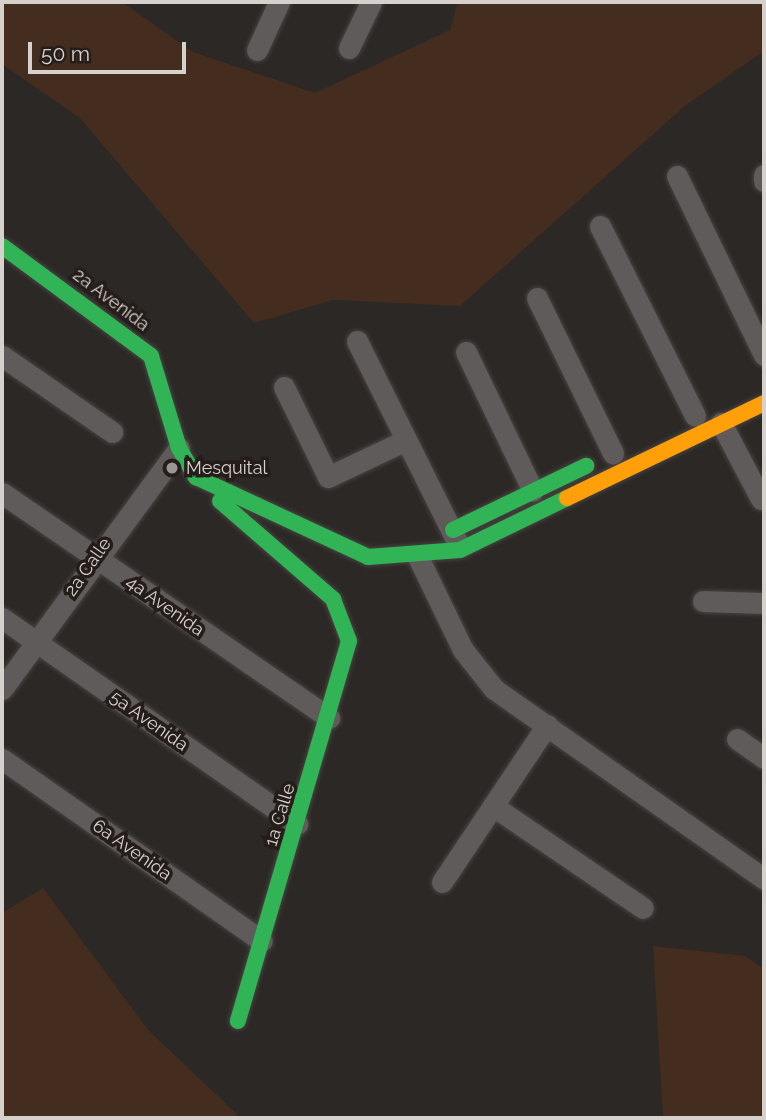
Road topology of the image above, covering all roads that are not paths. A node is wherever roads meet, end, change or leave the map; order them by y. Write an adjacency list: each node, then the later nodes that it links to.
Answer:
1 (279, 2): 4 (street)
2 (371, 2): 3 (street)
3 (349, 48)
4 (257, 50)
5 (764, 175): 7 (street)
6 (677, 176): 13 (street)
7 (764, 181)
8 (600, 226): 18 (street)
9 (2, 246): 23 (main road, 2a Avenida)
10 (537, 298): 24 (street)
11 (357, 341): 22 (street)
12 (466, 352): 25 (street)
13 (764, 355)
14 (2, 356): 20 (street)
15 (764, 383): 18 (main road)
16 (284, 387): 22 (street)
17 (764, 403): 19 (main road, 2a Avenida)
18 (695, 416): 21 (main road)
19 (721, 423): 28 (street); 30 (main road, 2a Avenida)
20 (111, 432)
21 (649, 437)
22 (404, 441): 29 (street)
23 (179, 448): 26 (main road, 2a Avenida); 31 (street, 2a Calle)
24 (619, 451): 25 (main road)
25 (533, 491): 29 (main road)
26 (222, 492): 32 (main road, 2a Avenida); 38 (main road, 1a Calle)
27 (2, 493): 31 (street, 4a Avenida)
28 (761, 499)
29 (452, 531): 30 (street); 32 (main road)
30 (460, 551): 32 (main road, 2a Avenida)
31 (95, 557): 36 (street, 2a Calle); 38 (street, 4a Avenida)
32 (418, 557): 39 (street)
33 (703, 601): 34 (street)
34 (764, 603)
35 (2, 618): 36 (street, 5a Avenida)
36 (35, 642): 37 (street, 2a Calle); 44 (street, 5a Avenida)
37 (2, 689)
38 (329, 718): 44 (main road, 1a Calle)
39 (547, 725): 43 (street); 45 (street)
40 (737, 739): 41 (street)
41 (764, 758)
42 (2, 759): 48 (street, 6a Avenida)
43 (493, 806): 46 (street); 47 (street)
44 (297, 824): 48 (main road, 1a Calle)
45 (764, 879)
46 (442, 882)
47 (643, 908)
48 (262, 941): 49 (main road, 1a Calle)
49 (238, 1021)

